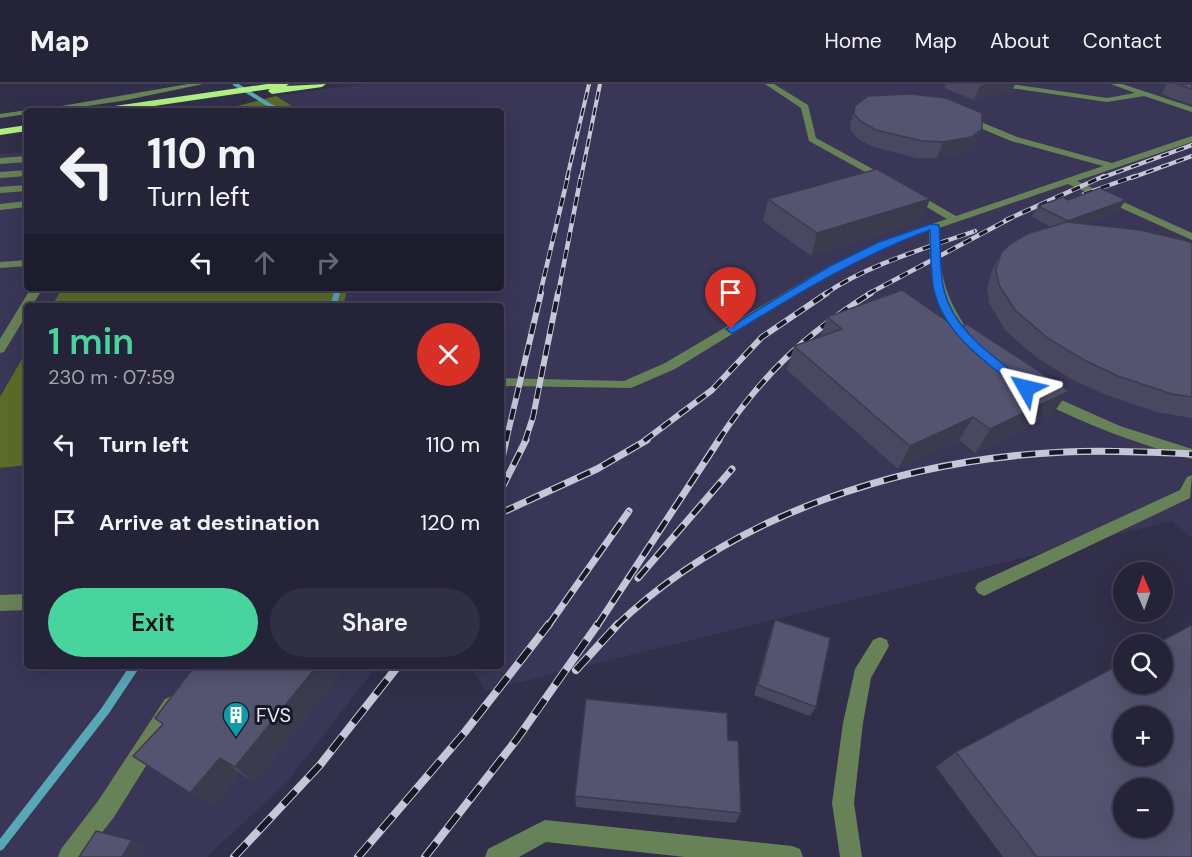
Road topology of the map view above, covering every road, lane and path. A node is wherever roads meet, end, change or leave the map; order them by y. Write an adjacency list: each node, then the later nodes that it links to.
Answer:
1 (199, 84): 10 (street)
2 (285, 84): 7 (highway)
3 (322, 84): 7 (highway)
4 (769, 84): 28 (street)
5 (1115, 84): 9 (street)
6 (1013, 86): 9 (street)
7 (264, 90): 8 (highway)
8 (232, 94): 11 (highway); 12 (highway)
9 (1145, 94): 13 (street)
10 (58, 108)
11 (124, 108)
12 (156, 108)
13 (1192, 110)
14 (24, 112): 16 (street)
15 (958, 115): 24 (street)
16 (0, 116)
17 (24, 122): 18 (highway)
18 (0, 126)
19 (24, 128): 20 (highway)
20 (0, 132)
21 (1192, 139): 24 (street)
22 (24, 159): 23 (street)
23 (0, 162)
24 (1113, 166): 27 (street)
25 (24, 173): 26 (street)
26 (0, 175)
27 (1069, 181): 34 (street); 36 (street)
28 (894, 185)
29 (24, 188): 30 (street)
30 (0, 190)
31 (904, 190): 34 (street)
32 (24, 204): 33 (street)
33 (0, 207)
34 (955, 219): 35 (street)
35 (934, 225): 41 (street); 42 (street)
36 (1192, 237)
37 (24, 263): 38 (street)
38 (2, 267)
39 (24, 309): 40 (street)
40 (0, 349)
41 (981, 353)
42 (504, 382)
43 (1026, 388): 44 (street)
44 (1192, 454)
45 (1190, 493): 46 (street)
46 (984, 588)
47 (24, 602): 48 (street)
48 (0, 603)
49 (880, 646): 54 (street)
50 (186, 685): 51 (street)
51 (69, 857)
52 (496, 857): 53 (street)
53 (792, 857)
54 (851, 857)

